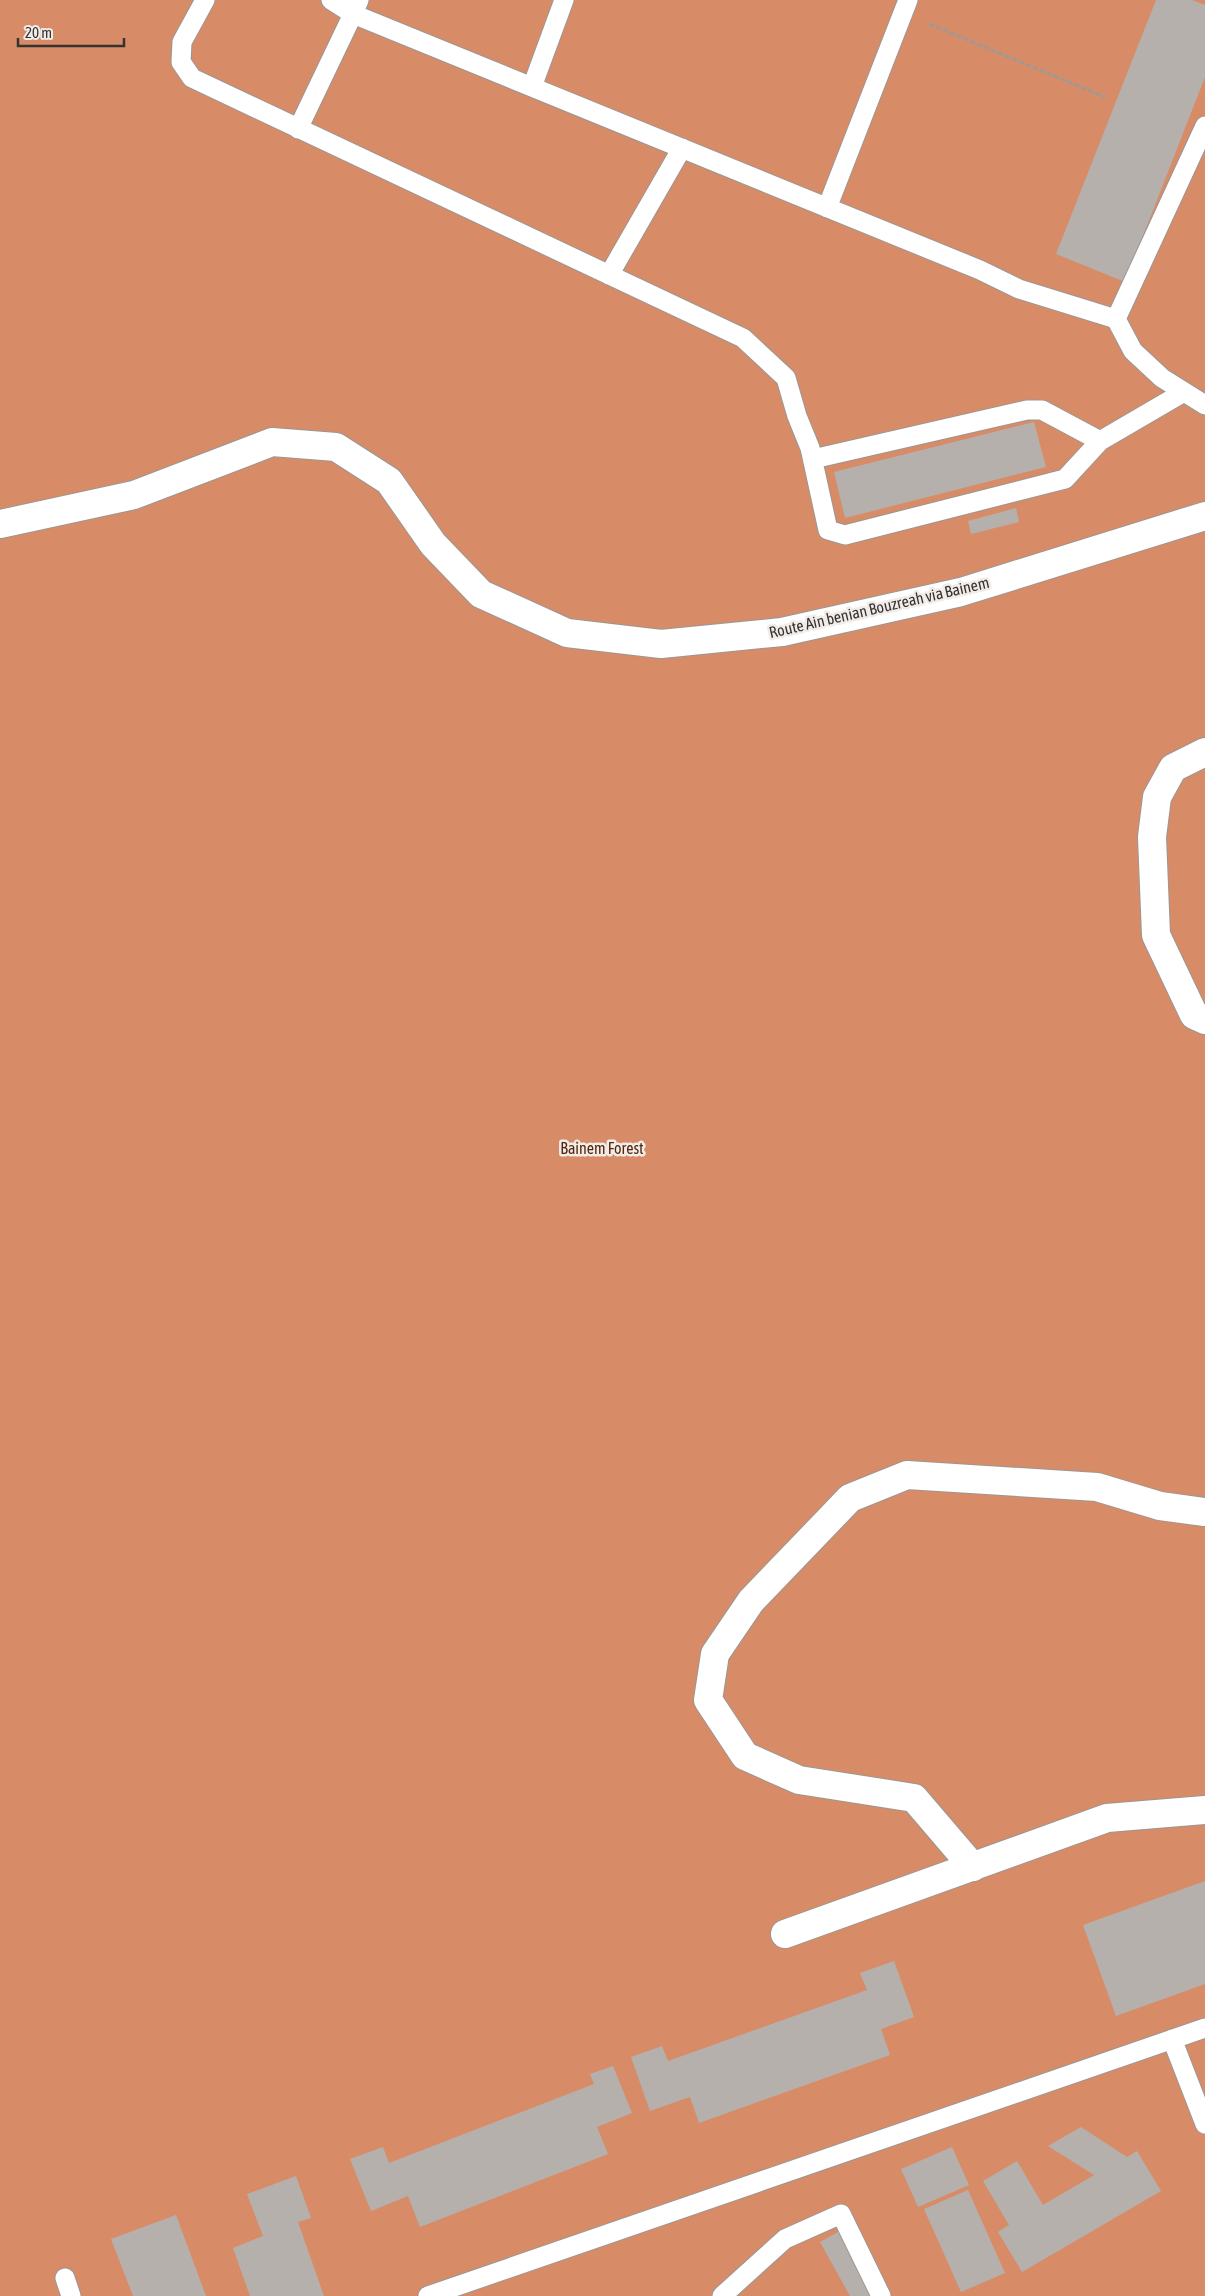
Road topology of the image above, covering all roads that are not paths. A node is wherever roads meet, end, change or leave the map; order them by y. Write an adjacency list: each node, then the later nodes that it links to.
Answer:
1 (205, 0): 8 (lane)
2 (331, 0): 4 (lane)
3 (564, 0): 6 (lane)
4 (356, 7): 6 (lane); 8 (lane)
5 (906, 7): 10 (lane)
6 (532, 86): 9 (lane)
7 (1205, 126): 12 (lane)
8 (298, 129): 11 (lane)
9 (682, 148): 10 (lane); 11 (lane)
10 (827, 208): 12 (lane)
11 (609, 275): 16 (lane)
12 (1116, 318): 13 (lane)
13 (1184, 392): 14 (lane); 15 (lane)
14 (1205, 405)
15 (1100, 441): 16 (lane); 16 (lane)
16 (813, 460)
17 (1205, 516): 18 (street, Route Ain benian Bouzreah via Bainem)
18 (0, 524)
19 (1205, 752): 20 (street)
20 (1205, 1020)
21 (1205, 1512): 23 (street)
22 (1205, 1810): 23 (street)
23 (973, 1866): 24 (street)
24 (785, 1934)
25 (1205, 2028): 26 (lane)
26 (1172, 2039): 27 (lane); 28 (lane)
27 (1205, 2124)
28 (428, 2296)
29 (722, 2296): 30 (lane)
30 (881, 2296)

